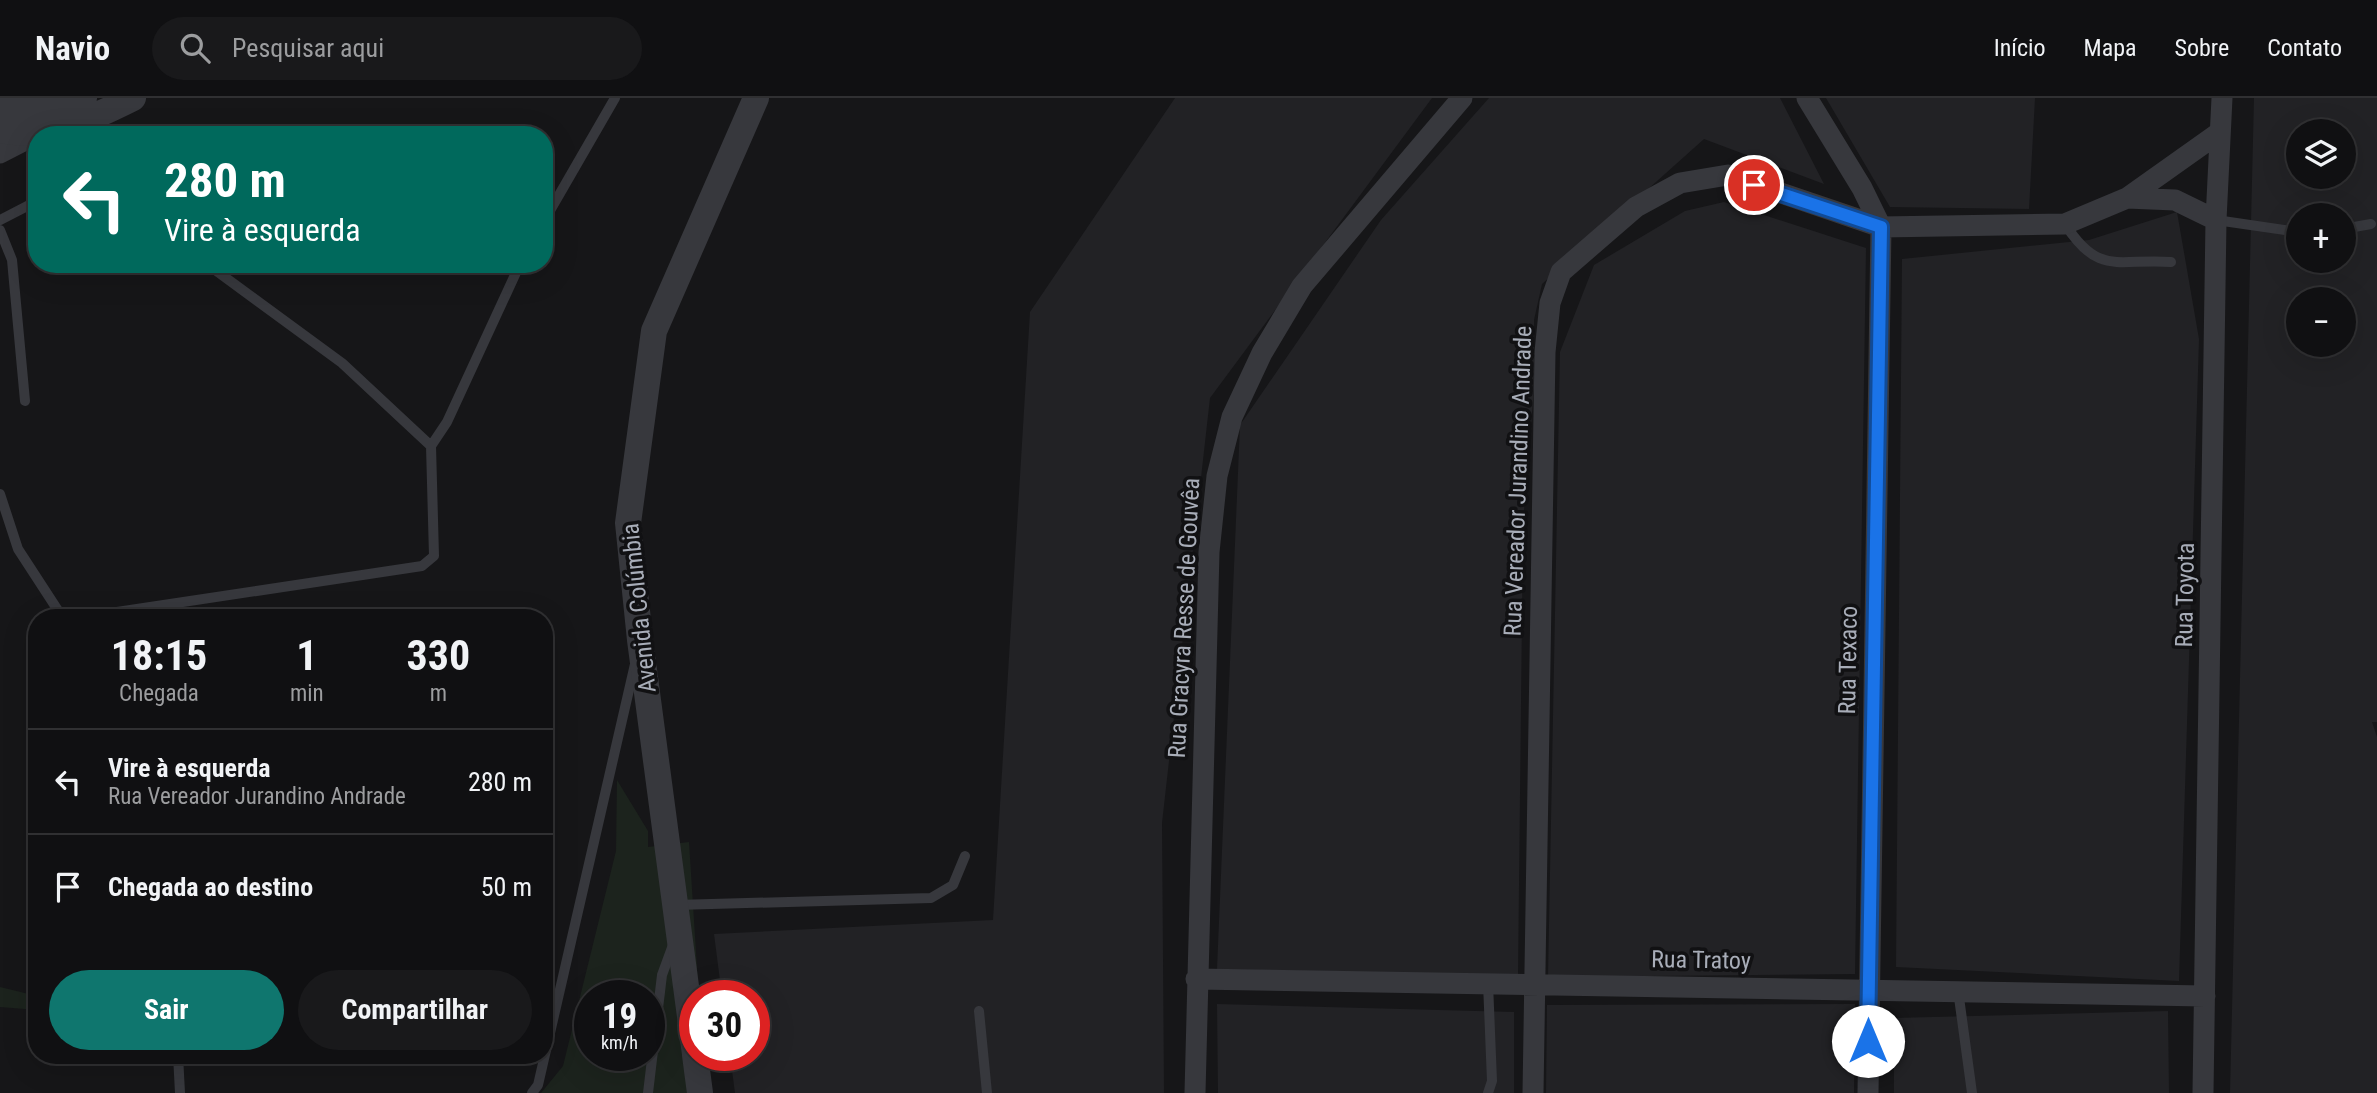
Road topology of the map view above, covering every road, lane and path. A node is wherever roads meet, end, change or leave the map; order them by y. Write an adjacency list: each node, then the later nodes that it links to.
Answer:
1 (84, 98): 8 (street)
2 (133, 98): 10 (street)
3 (615, 98): 17 (lane)
4 (756, 98): 35 (street, Avenida Colúmbia)
5 (1462, 98): 39 (street, Rua Gracyra Resse de Gouvêa)
6 (1807, 98): 23 (street)
7 (2222, 98): 13 (street, Rua Toyota)
8 (34, 102): 9 (street)
9 (0, 106)
10 (66, 126)
11 (0, 130): 12 (street)
12 (28, 132)
13 (2220, 132): 16 (street, Rua Vereador Jurandino Andrade); 20 (street, Rua Toyota)
14 (28, 139): 15 (street)
15 (0, 153)
16 (2127, 198): 20 (street, Rua Vereador Jurandino Andrade); 21 (street, Rua Vereador Jurandino Andrade)
17 (553, 205)
18 (28, 206): 19 (lane)
19 (0, 220)
20 (2216, 220): 26 (lane); 45 (street, Rua Toyota)
21 (2065, 224): 23 (street, Rua Vereador Jurandino Andrade); 27 (lane)
22 (2371, 224): 24 (lane)
23 (1881, 227): 42 (street, Rua Vereador Jurandino Andrade); 43 (street, Rua Texaco)
24 (2356, 227)
25 (0, 230): 30 (lane)
26 (2286, 230)
27 (2171, 262)
28 (219, 273): 31 (lane)
29 (516, 273): 31 (lane)
30 (25, 401)
31 (431, 446): 34 (lane)
32 (0, 494): 33 (lane)
33 (57, 609)
34 (134, 609)
35 (640, 640): 37 (street, Avenida Colúmbia); 47 (lane)
36 (965, 856): 37 (lane)
37 (674, 905): 38 (street, Avenida Colúmbia)
38 (678, 932): 40 (street, Avenida Colúmbia); 53 (lane)
39 (1196, 979): 41 (street, Rua Tratoy); 56 (street, Rua Gracyra Resse de Gouvêa)
40 (685, 980)
41 (1488, 983): 42 (street, Rua Tratoy); 57 (lane)
42 (1533, 984): 43 (street, Rua Tratoy); 58 (street, Rua Vereador Jurandino Andrade)
43 (1868, 989): 44 (street, Rua Tratoy); 59 (street, Rua Texaco)
44 (1958, 990): 45 (street, Rua Tratoy); 60 (lane)
45 (2205, 996): 61 (street, Rua Toyota)
46 (979, 1011): 55 (lane)
47 (553, 1020)
48 (178, 1064): 51 (lane)
49 (543, 1064): 52 (lane)
50 (697, 1071): 54 (street, Avenida Colúmbia)
51 (180, 1093)
52 (532, 1093)
53 (649, 1093)
54 (700, 1093)
55 (987, 1093)
56 (1195, 1093)
57 (1488, 1093)
58 (1533, 1093)
59 (1868, 1093)
60 (1972, 1093)
61 (2203, 1093)

